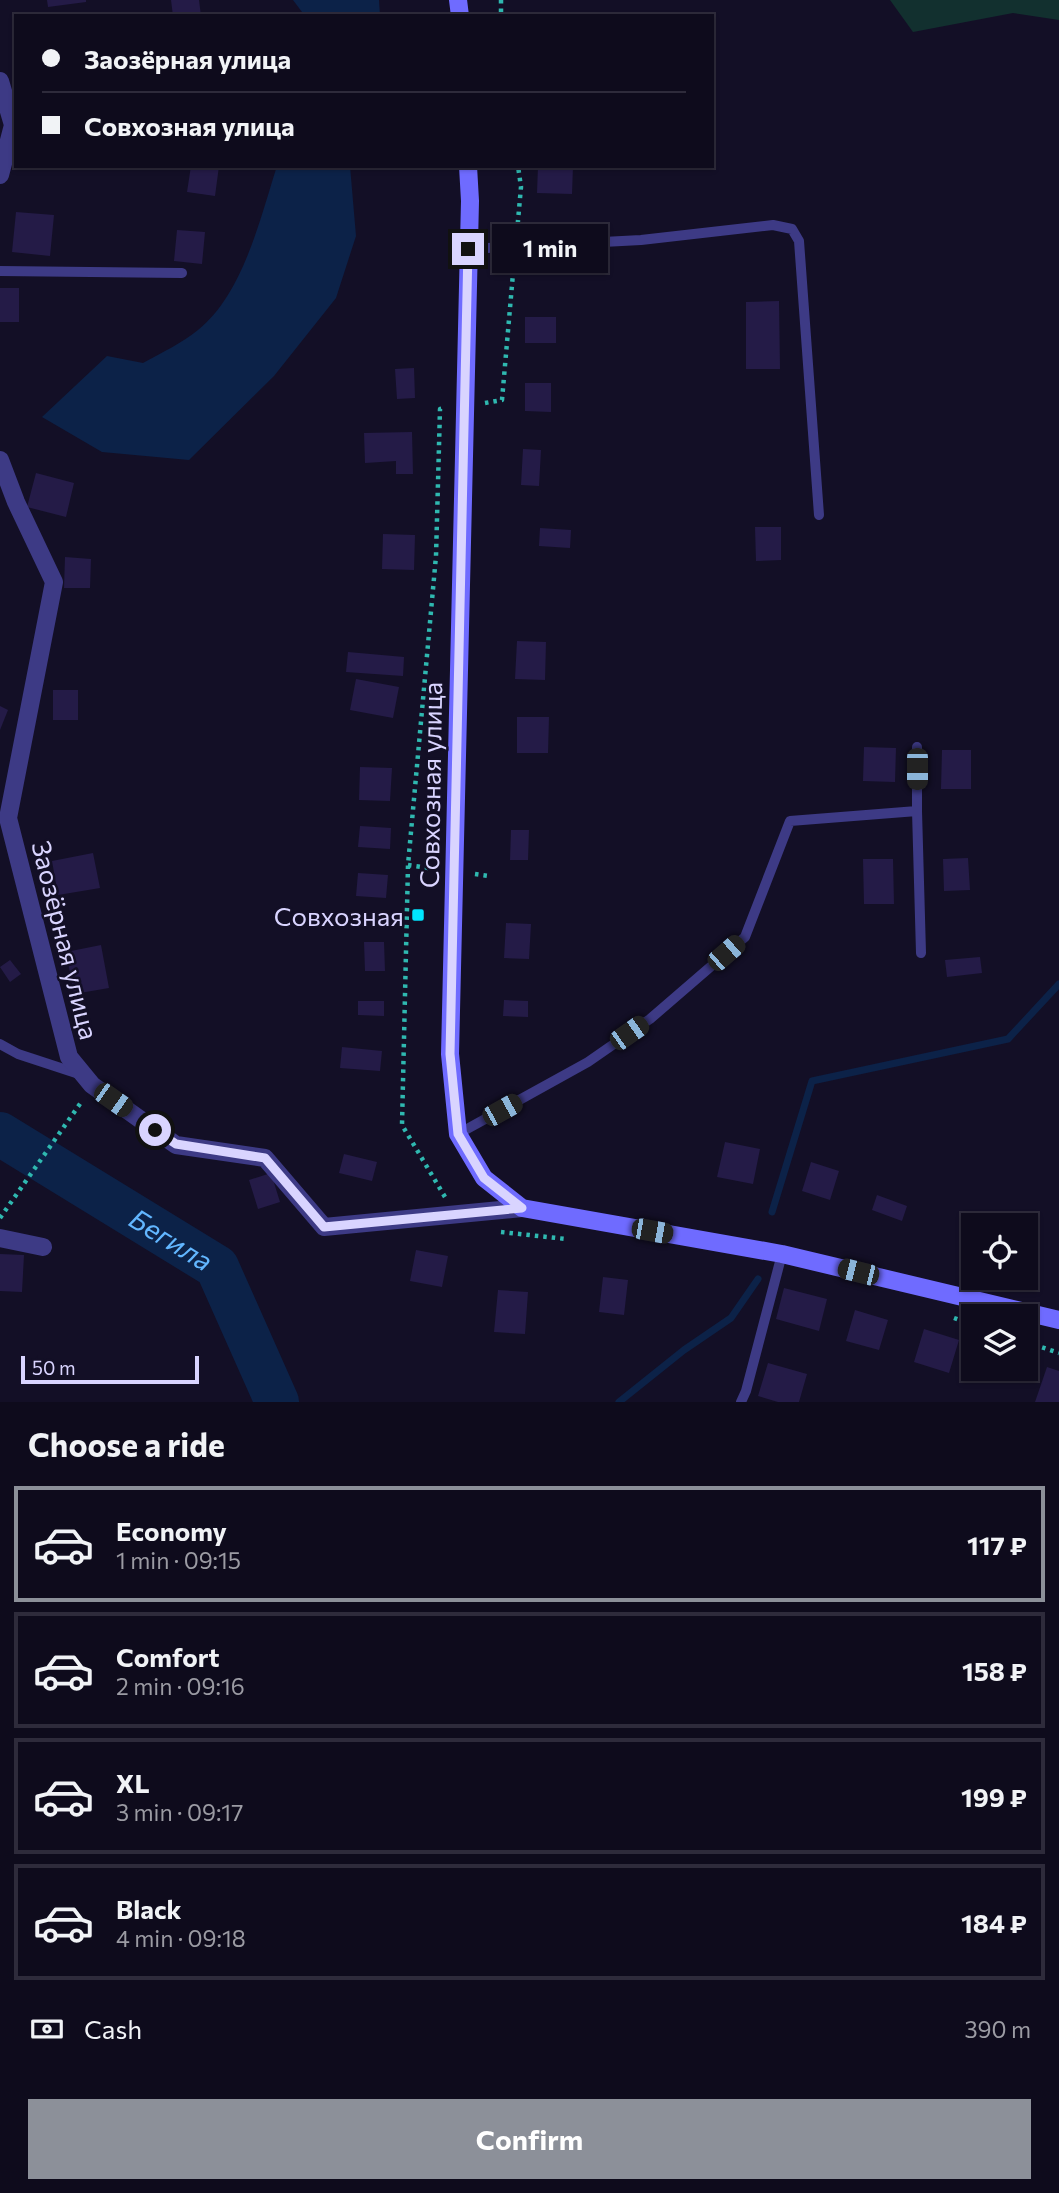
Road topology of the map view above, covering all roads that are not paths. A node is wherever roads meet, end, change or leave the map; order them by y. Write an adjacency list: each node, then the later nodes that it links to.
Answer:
1 (0, 81): 3 (street)
2 (468, 168): 4 (street, Совхозная улица)
3 (0, 175)
4 (468, 249): 8 (lane); 14 (street, Совхозная улица)
5 (0, 271): 6 (lane)
6 (182, 273)
7 (0, 460): 13 (street, Заозёрная улица)
8 (819, 515)
9 (917, 747): 10 (lane)
10 (917, 811): 11 (lane); 14 (lane)
11 (921, 953)
12 (0, 1044): 13 (lane)
13 (86, 1084): 15 (street, Заозёрная улица)
14 (458, 1134): 15 (street, Совхозная улица)
15 (522, 1208): 18 (street, Совхозная улица)
16 (0, 1238): 17 (street)
17 (43, 1247)
18 (782, 1254): 19 (street, Совхозная улица); 20 (lane)
19 (1059, 1320)
20 (741, 1402)

